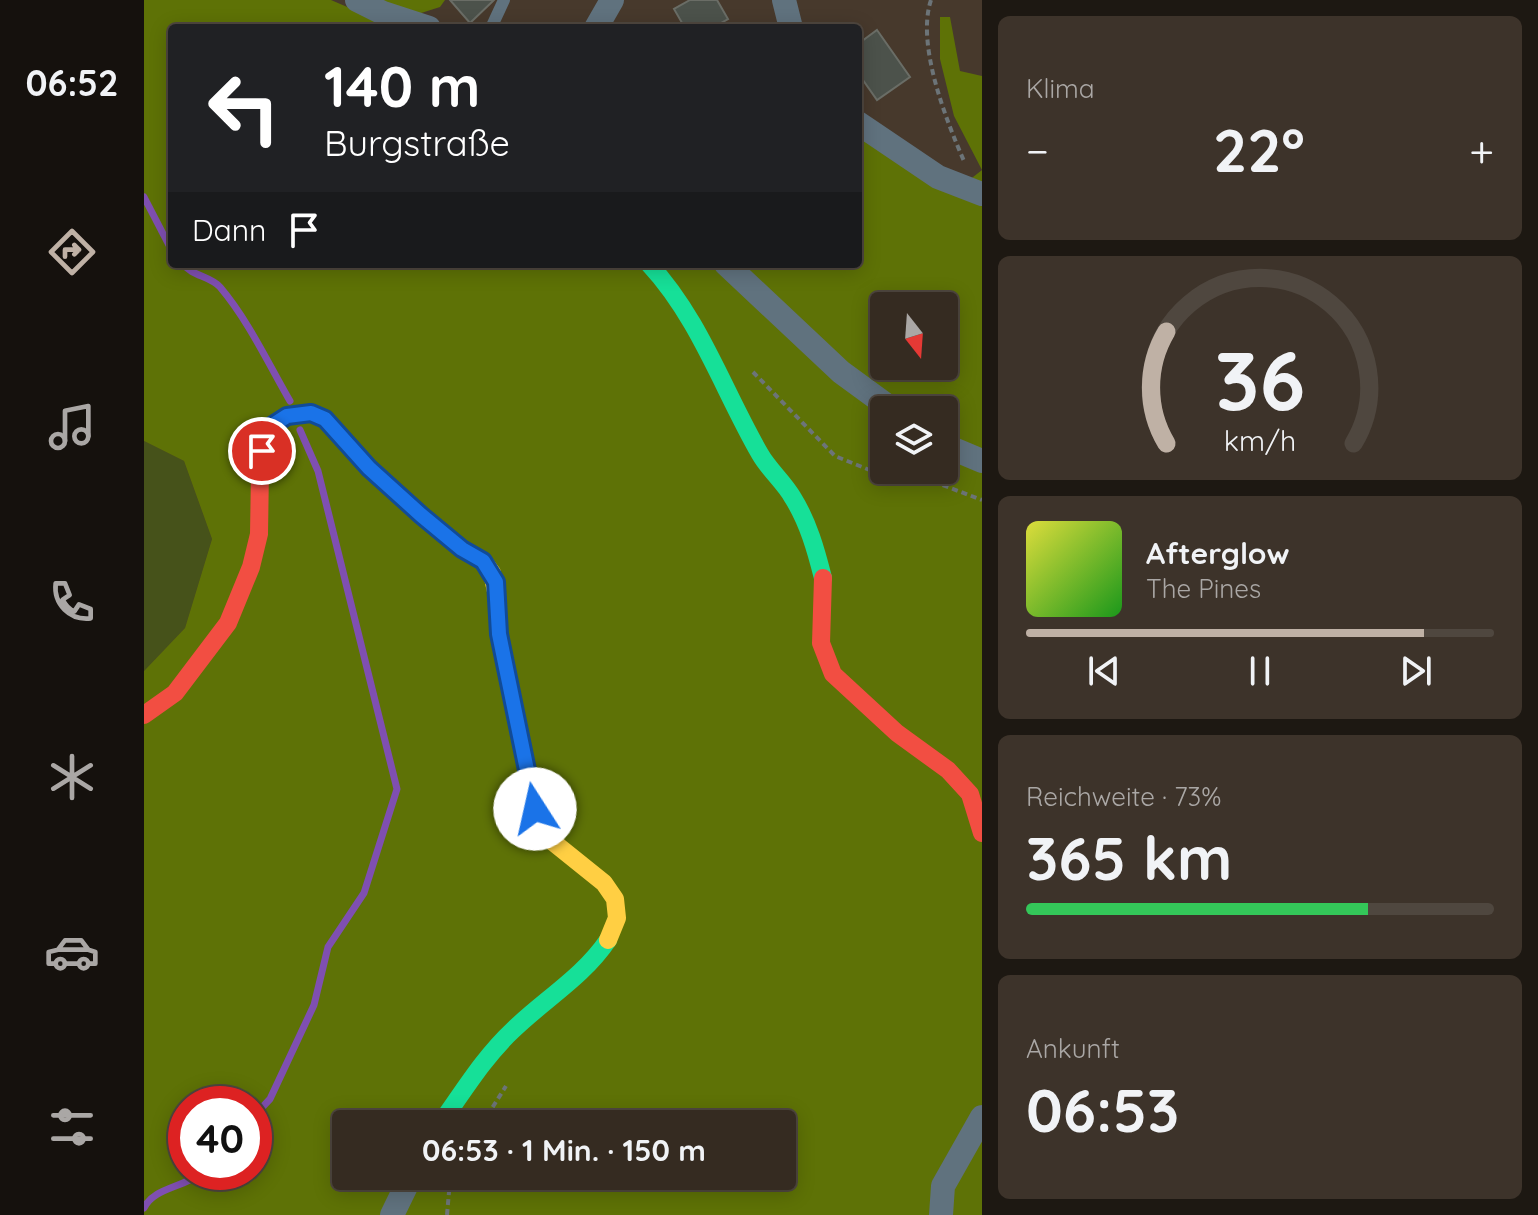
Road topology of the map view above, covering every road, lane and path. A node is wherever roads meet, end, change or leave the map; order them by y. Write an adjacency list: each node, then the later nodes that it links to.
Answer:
1 (357, 0): 6 (street)
2 (504, 0): 7 (lane)
3 (612, 0): 8 (street)
4 (784, 0): 9 (street)
5 (931, 0): 11 (path)
6 (417, 24)
7 (493, 24)
8 (598, 24)
9 (790, 24)
10 (862, 126): 11 (street)
11 (980, 193)
12 (653, 268): 20 (street)
13 (730, 268): 15 (street)
14 (746, 366): 18 (path)
15 (874, 396)
16 (958, 451): 17 (street)
17 (982, 461)
18 (982, 500)
19 (144, 715): 21 (street)
20 (982, 833)
21 (451, 1110)
22 (982, 1117): 27 (street)
23 (404, 1190): 25 (street)
24 (450, 1190): 26 (path)
25 (392, 1215)
26 (447, 1215)
27 (941, 1215)

